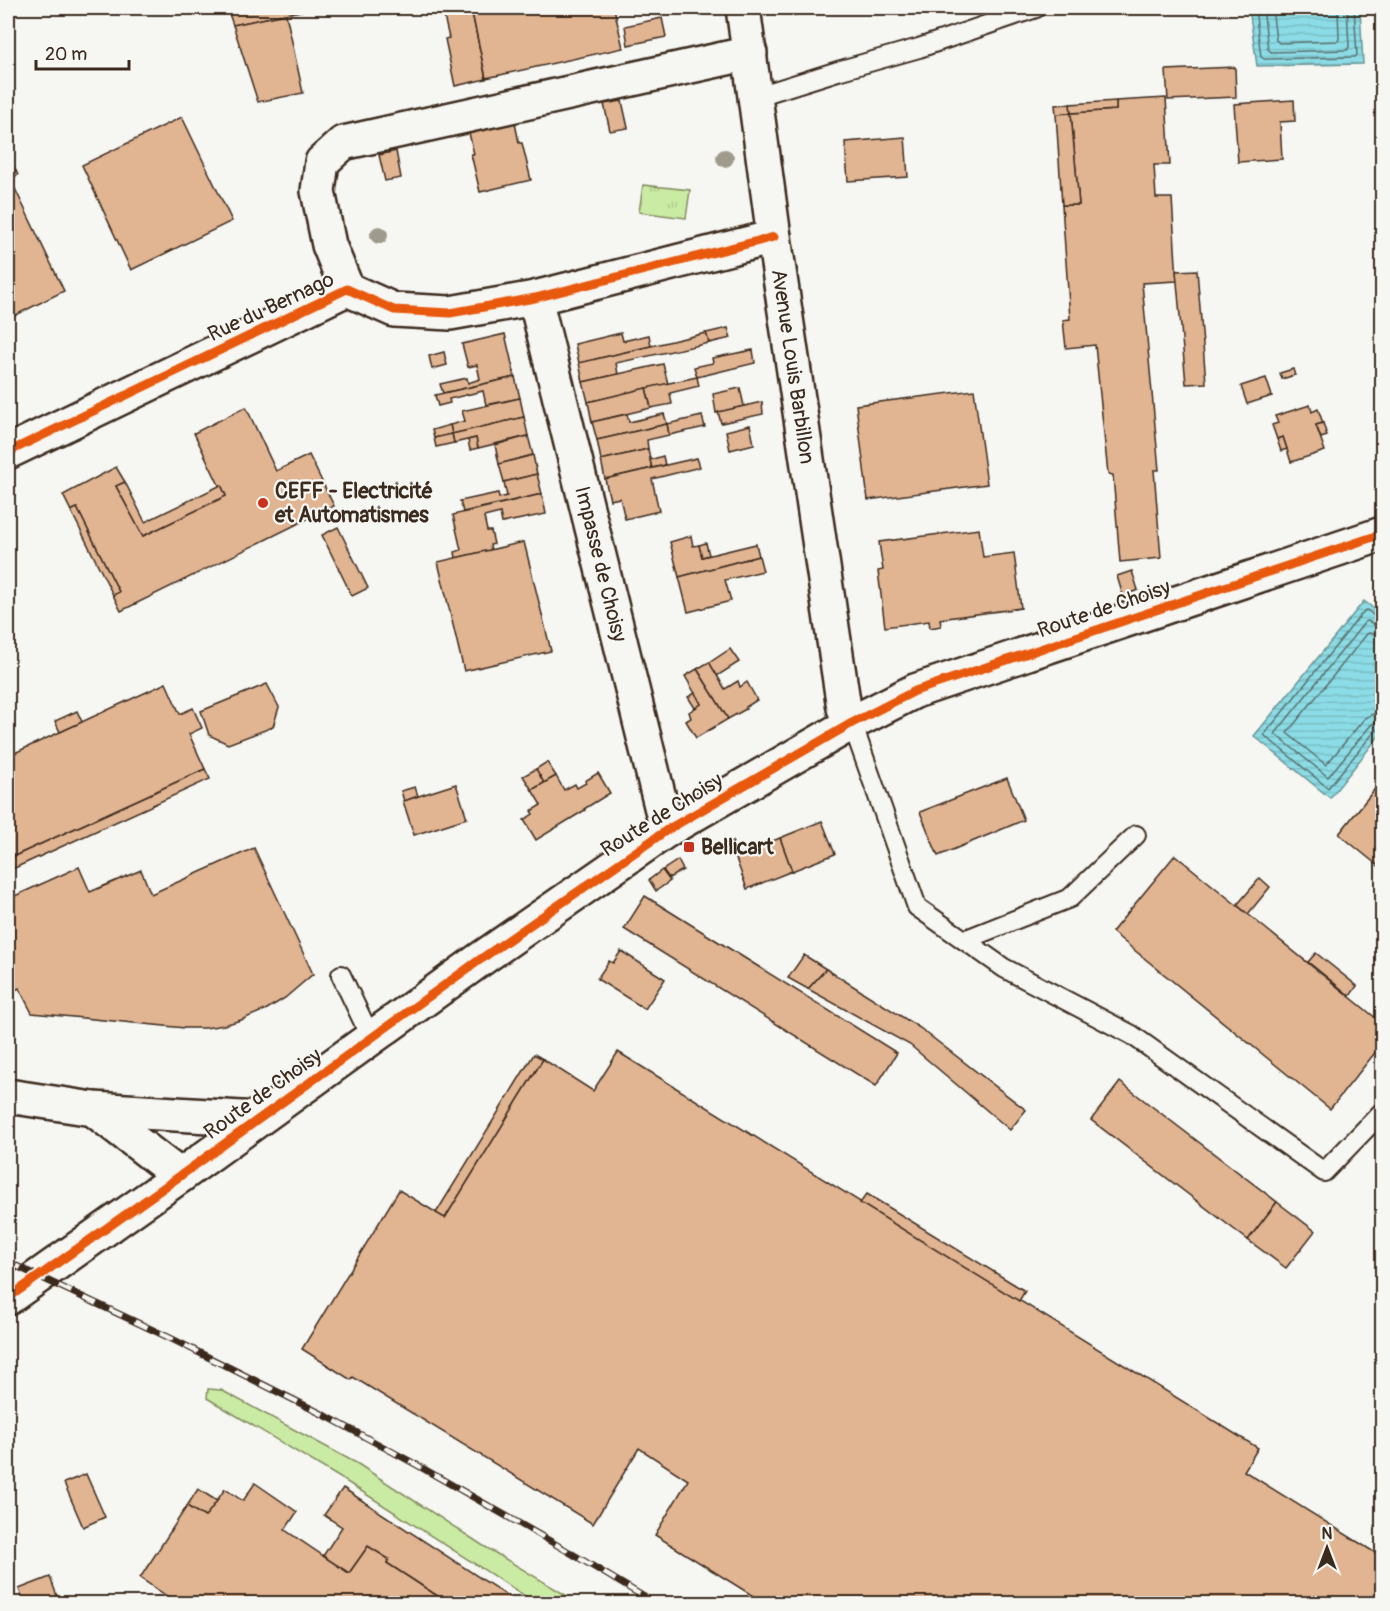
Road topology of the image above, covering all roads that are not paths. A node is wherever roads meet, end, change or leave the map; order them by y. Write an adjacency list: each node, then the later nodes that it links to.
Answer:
1 (743, 8): 3 (street, Avenue Louis Barbillon)
2 (1028, 9): 4 (lane)
3 (750, 53): 4 (street, Avenue Louis Barbillon); 6 (street, Rue du Bernago)
4 (755, 97): 5 (street, Avenue Louis Barbillon)
5 (774, 237): 7 (street, Rue du Bernago); 10 (street, Avenue Louis Barbillon)
6 (347, 289): 7 (street, Rue du Bernago); 8 (street, Rue du Bernago)
7 (535, 298): 11 (street, Impasse de Choisy)
8 (8, 452)
9 (1383, 534): 10 (street, Route de Choisy)
10 (852, 723): 11 (street, Route de Choisy); 13 (lane)
11 (667, 830): 15 (street, Route de Choisy)
12 (1136, 835): 13 (lane)
13 (964, 940): 18 (lane)
14 (341, 975): 15 (lane)
15 (371, 1038): 19 (street, Route de Choisy)
16 (8, 1096): 17 (street)
17 (93, 1109): 19 (street); 20 (street)
18 (1383, 1112)
19 (258, 1119): 20 (street, Route de Choisy)
20 (180, 1176): 21 (street, Route de Choisy)
21 (8, 1298)

